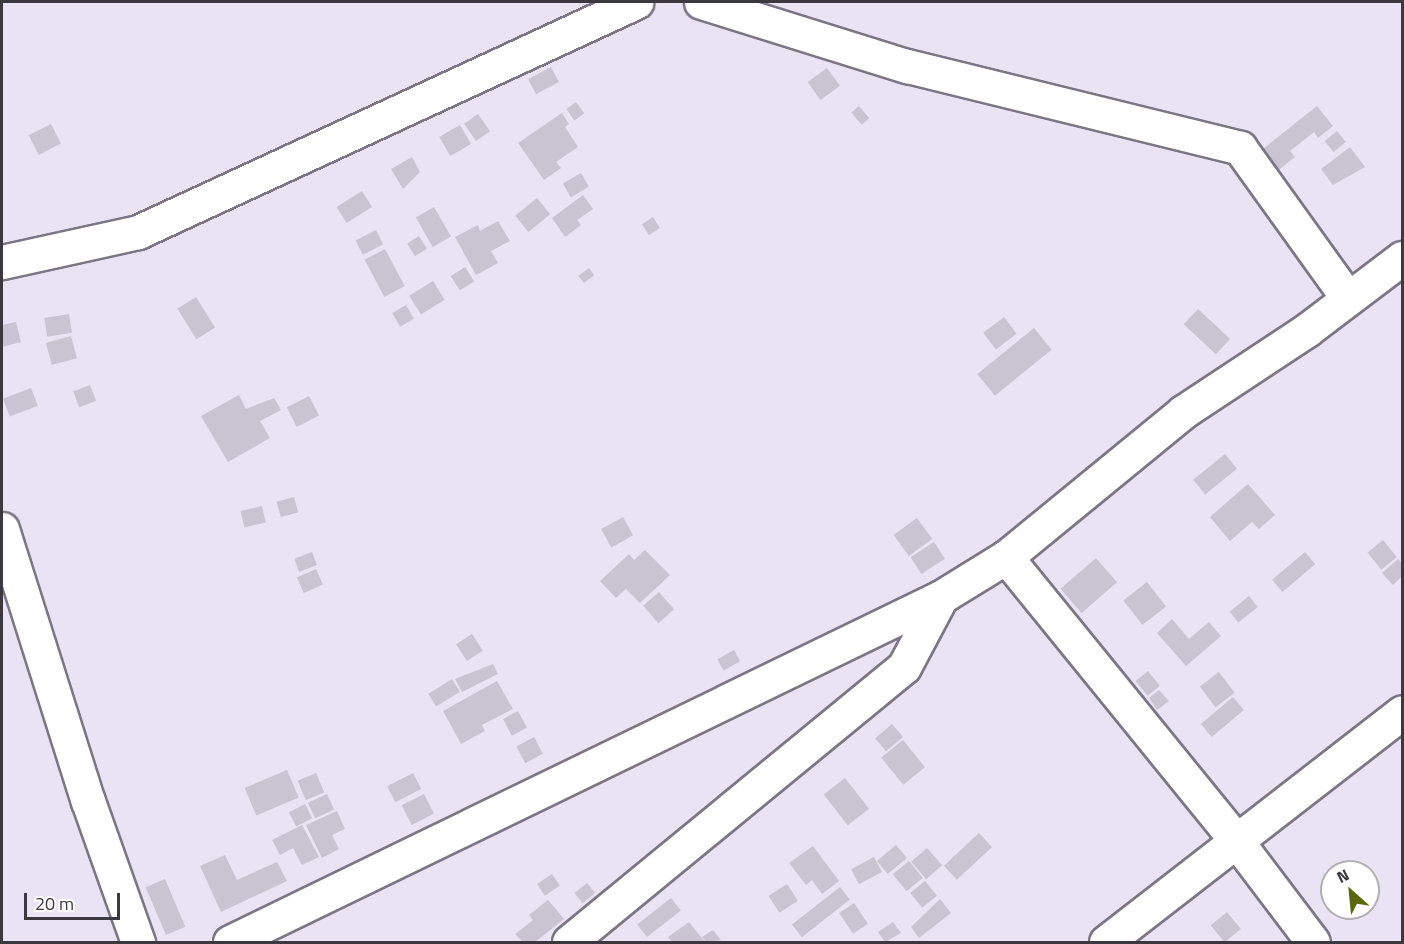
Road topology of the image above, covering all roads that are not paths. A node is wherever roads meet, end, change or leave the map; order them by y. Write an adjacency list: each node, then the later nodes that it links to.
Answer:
1 (636, 2): 4 (street)
2 (701, 2): 5 (street)
3 (1402, 258): 5 (street)
4 (2, 262)
5 (1347, 297): 7 (street)
6 (2, 529): 11 (street)
7 (1006, 557): 8 (street); 10 (street)
8 (941, 597): 12 (street); 13 (street)
9 (1402, 712): 10 (street)
10 (1235, 839): 14 (street); 15 (street)
11 (138, 942)
12 (230, 942)
13 (569, 942)
14 (1106, 942)
15 (1313, 942)

